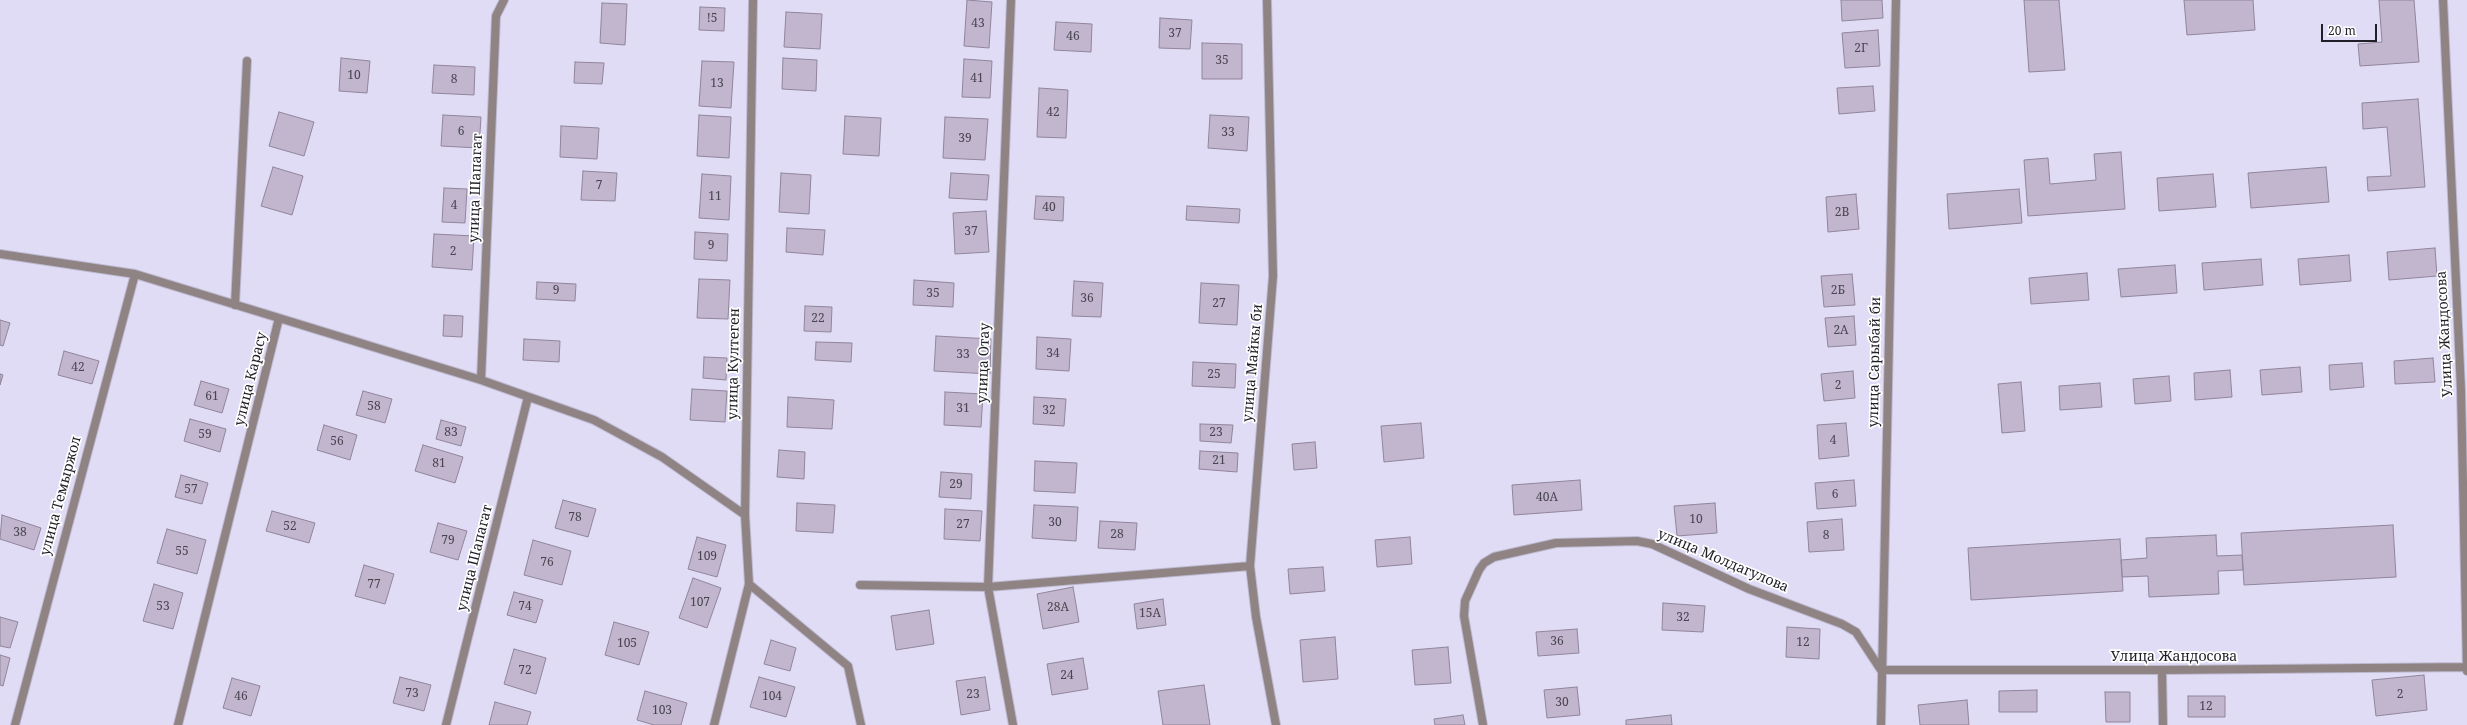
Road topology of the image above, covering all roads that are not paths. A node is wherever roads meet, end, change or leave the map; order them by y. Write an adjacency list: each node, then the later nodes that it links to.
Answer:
1 (504, 0): 12 (street, улица Шапагат)
2 (753, 0): 14 (street, улица Култеген)
3 (1011, 0): 18 (street, улица Отау)
4 (1267, 0): 15 (street, улица Майкы би)
5 (1896, 0): 20 (street, улица Сарыбай би)
6 (2443, 0): 19 (street, Улица Жандосова)
7 (246, 61): 10 (street)
8 (0, 254): 9 (street, улица Карасу)
9 (135, 274): 10 (street, улица Карасу); 23 (street, улица Темыржол)
10 (235, 305): 11 (street, улица Карасу)
11 (279, 318): 12 (street); 24 (street, улица Карасу)
12 (481, 380): 13 (street)
13 (528, 396): 14 (street); 25 (street, улица Шапагат)
14 (744, 515): 16 (street, улица Култеген)
15 (1250, 566): 18 (street); 29 (street, улица Майкы би)
16 (749, 584): 26 (street, улица Култеген); 27 (street)
17 (860, 585): 18 (street)
18 (988, 587): 28 (street, улица Отау)
19 (2467, 667): 21 (street, Улица Жандосова); 22 (street, Улица Жандосова)
20 (1881, 670): 21 (street, Улица Жандосова); 30 (street, улица Молдагулова); 31 (street, улица Сарыбай би)
21 (2162, 670): 32 (street)
22 (2467, 673)
23 (15, 725)
24 (178, 725)
25 (446, 725)
26 (714, 725)
27 (861, 725)
28 (1014, 725)
29 (1276, 725)
30 (1483, 725)
31 (1881, 725)
32 (2163, 725)

